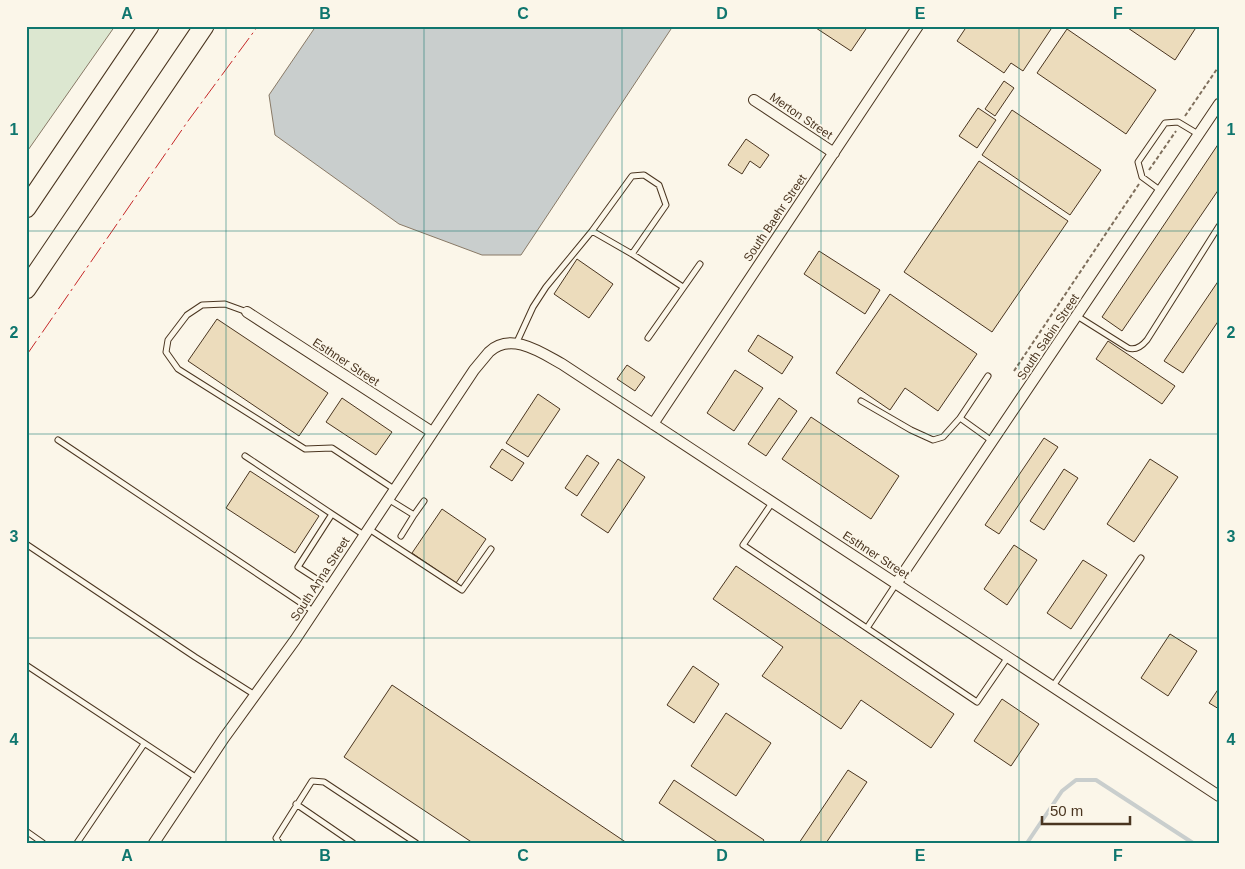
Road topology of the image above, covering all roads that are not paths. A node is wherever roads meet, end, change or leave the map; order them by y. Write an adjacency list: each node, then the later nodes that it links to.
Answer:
1 (149, 26): 9 (highway)
2 (204, 26): 15 (highway)
3 (918, 26): 7 (street, South Baehr Street)
4 (754, 100): 7 (street, Merton Street)
5 (1219, 104): 6 (street, South Sabin Street)
6 (1198, 134): 8 (street, South Sabin Street); 8 (lane)
7 (834, 153): 23 (street, South Baehr Street)
8 (1161, 191): 17 (street, South Sabin Street)
9 (26, 208)
10 (1219, 226): 17 (lane)
11 (592, 231): 12 (lane); 12 (lane); 19 (lane)
12 (632, 254): 14 (lane)
13 (700, 264): 14 (lane)
14 (683, 287): 18 (lane)
15 (26, 289)
16 (247, 312): 24 (street, Esthner Street); 28 (lane)
17 (1077, 316): 26 (street, South Sabin Street)
18 (648, 338)
19 (516, 344): 23 (street, Esthner Street); 24 (street, South Anna Street)
20 (988, 376): 22 (lane)
21 (861, 401): 22 (lane)
22 (960, 418): 26 (lane)
23 (653, 424): 31 (street, Esthner Street)
24 (432, 432): 28 (street, South Anna Street)
25 (58, 440): 41 (lane)
26 (993, 441): 39 (street, South Sabin Street)
27 (245, 456): 32 (lane)
28 (394, 489): 29 (street, South Anna Street)
29 (388, 498): 33 (lane); 34 (street, South Anna Street)
30 (424, 502): 33 (lane)
31 (772, 502): 39 (street, Esthner Street); 42 (lane)
32 (332, 514): 34 (lane); 40 (lane)
33 (414, 516): 35 (lane)
34 (366, 532): 37 (lane); 40 (street, South Anna Street)
35 (401, 536)
36 (26, 544): 46 (lane)
37 (491, 548)
38 (1141, 558): 45 (lane)
39 (896, 584): 42 (lane); 43 (street, Esthner Street)
40 (329, 587): 41 (street, South Anna Street)
41 (313, 611): 46 (street, South Anna Street)
42 (867, 628): 43 (lane)
43 (1008, 657): 45 (street, Esthner Street)
44 (26, 665): 47 (lane)
45 (1053, 687): 49 (street, Esthner Street)
46 (255, 695): 48 (street, South Anna Street)
47 (144, 744): 48 (lane); 53 (lane)
48 (197, 779): 54 (street, South Anna Street)
49 (1219, 796)
50 (296, 804): 55 (lane); 56 (lane); 57 (lane)
51 (26, 831): 52 (lane)
52 (43, 843)
53 (77, 843)
54 (154, 843)
55 (279, 843)
56 (353, 843)
57 (416, 843)

